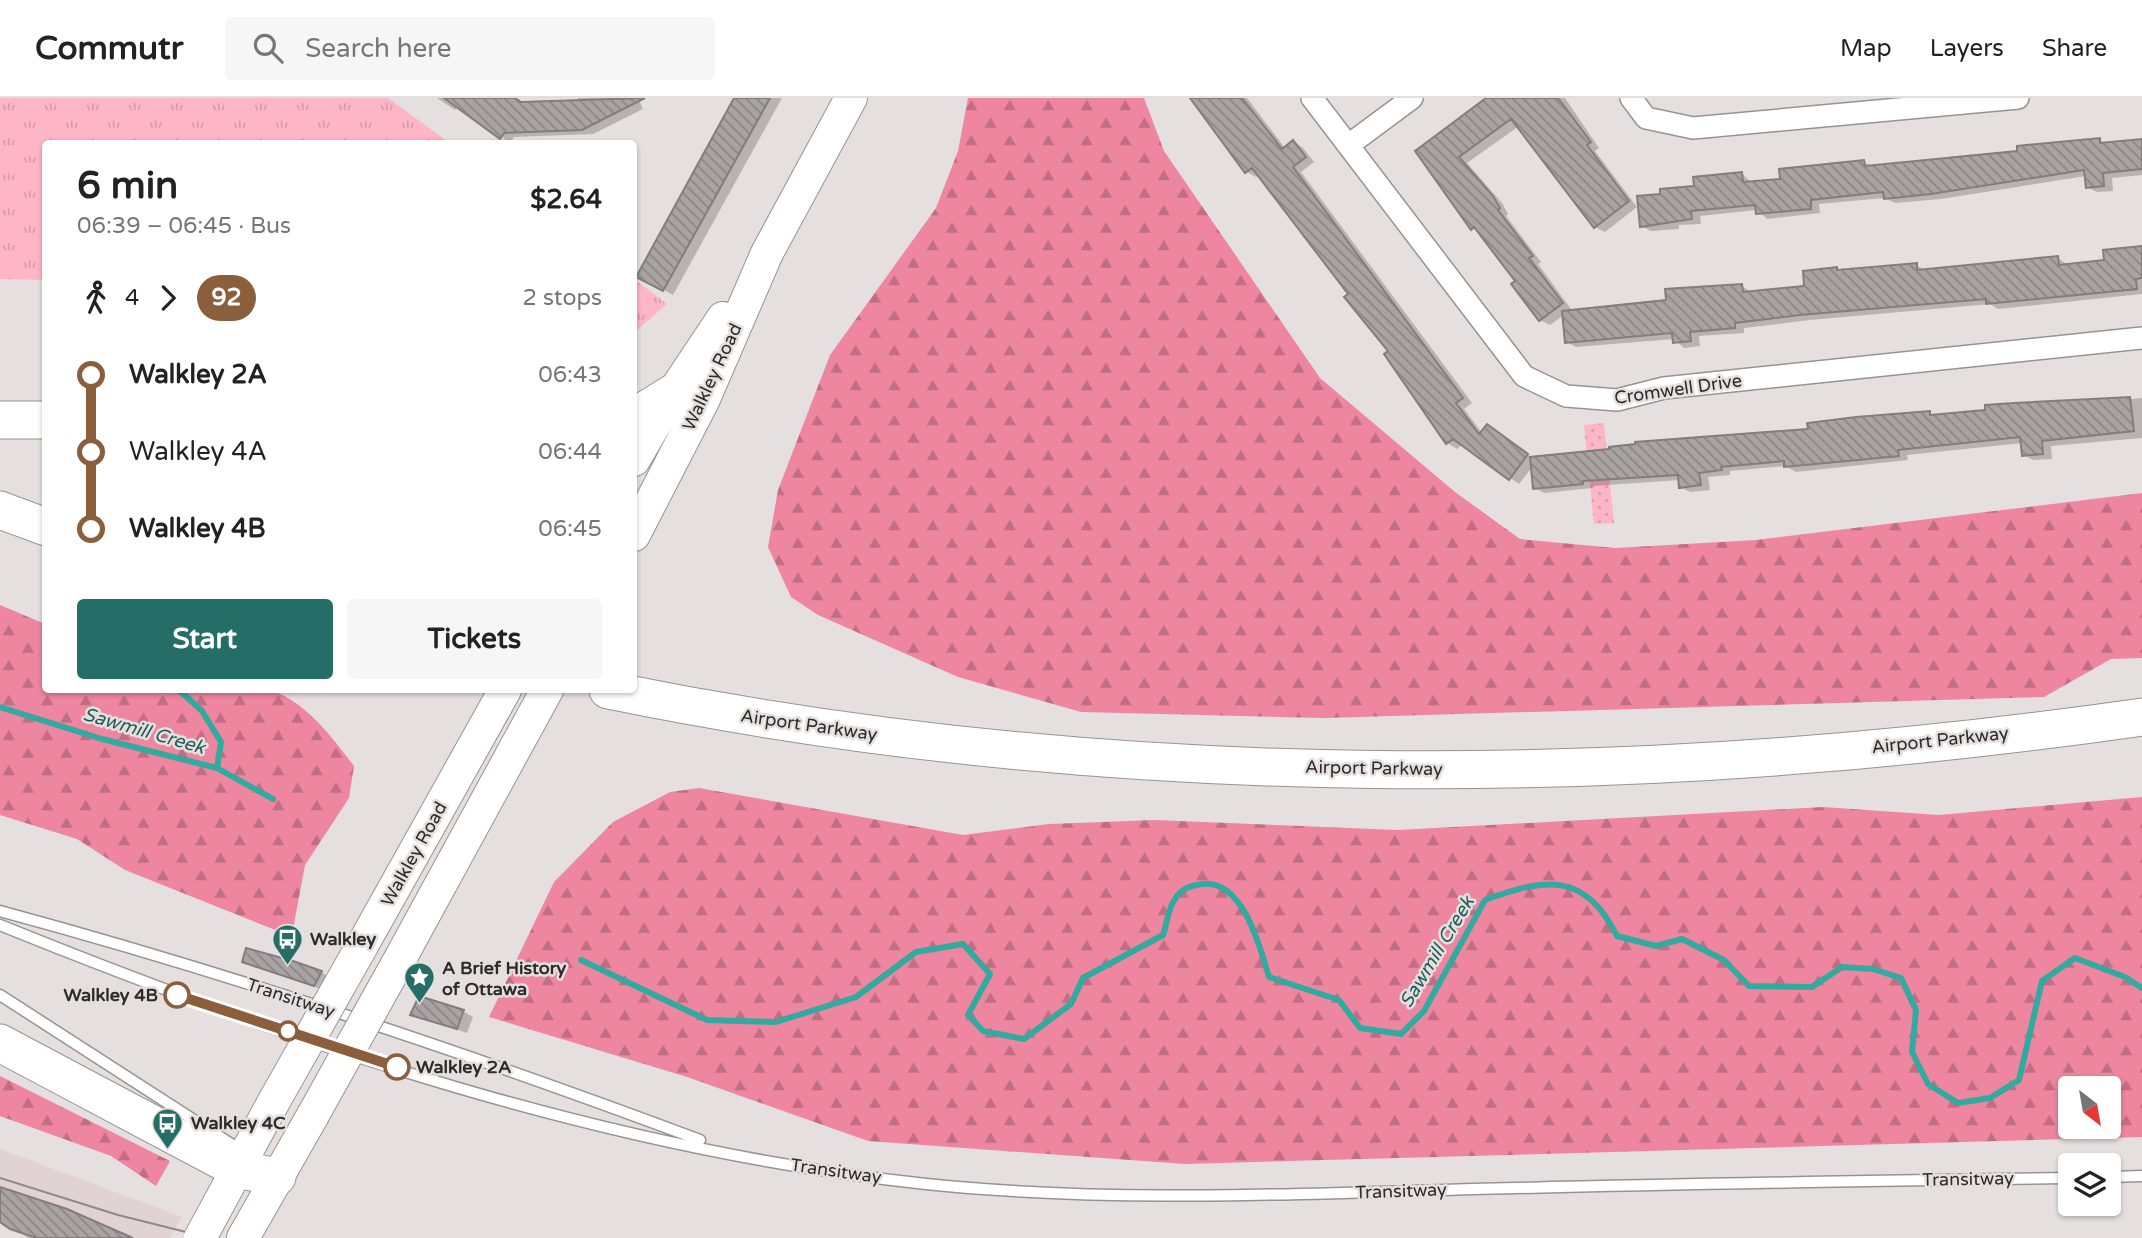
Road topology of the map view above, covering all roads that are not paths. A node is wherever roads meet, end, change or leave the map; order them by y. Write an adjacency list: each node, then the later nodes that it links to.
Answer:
1 (851, 98): 7 (main road, Walkley Road)
2 (1312, 98): 6 (street, Cromwell Drive)
3 (1412, 98): 6 (street)
4 (1631, 98): 5 (street)
5 (2018, 98)
6 (1350, 144): 8 (street, Cromwell Drive)
7 (767, 253): 9 (main road, Walkley Road); 16 (main road, Walkley Road)
8 (2142, 338)
9 (673, 393): 10 (highway); 13 (main road, Walkley Road)
10 (637, 415)
11 (0, 420): 12 (highway)
12 (42, 420)
13 (637, 455)
14 (0, 510): 15 (highway)
15 (42, 526)
16 (637, 529)
17 (503, 693): 26 (main road, Walkley Road, bridge)
18 (545, 693): 28 (main road, bridge)
19 (623, 693): 20 (highway, Airport Parkway)
20 (2142, 717)
21 (0, 911): 25 (lane, Transitway)
22 (0, 925): 25 (lane, Transitway)
23 (0, 995): 26 (lane)
24 (0, 1043): 26 (highway)
25 (735, 1154): 30 (lane, Transitway)
26 (242, 1161): 28 (highway); 32 (main road, Walkley Road, bridge)
27 (2142, 1176): 29 (lane)
28 (277, 1177): 31 (main road)
29 (2121, 1177)
30 (2058, 1178)
31 (248, 1228)
32 (200, 1238)

